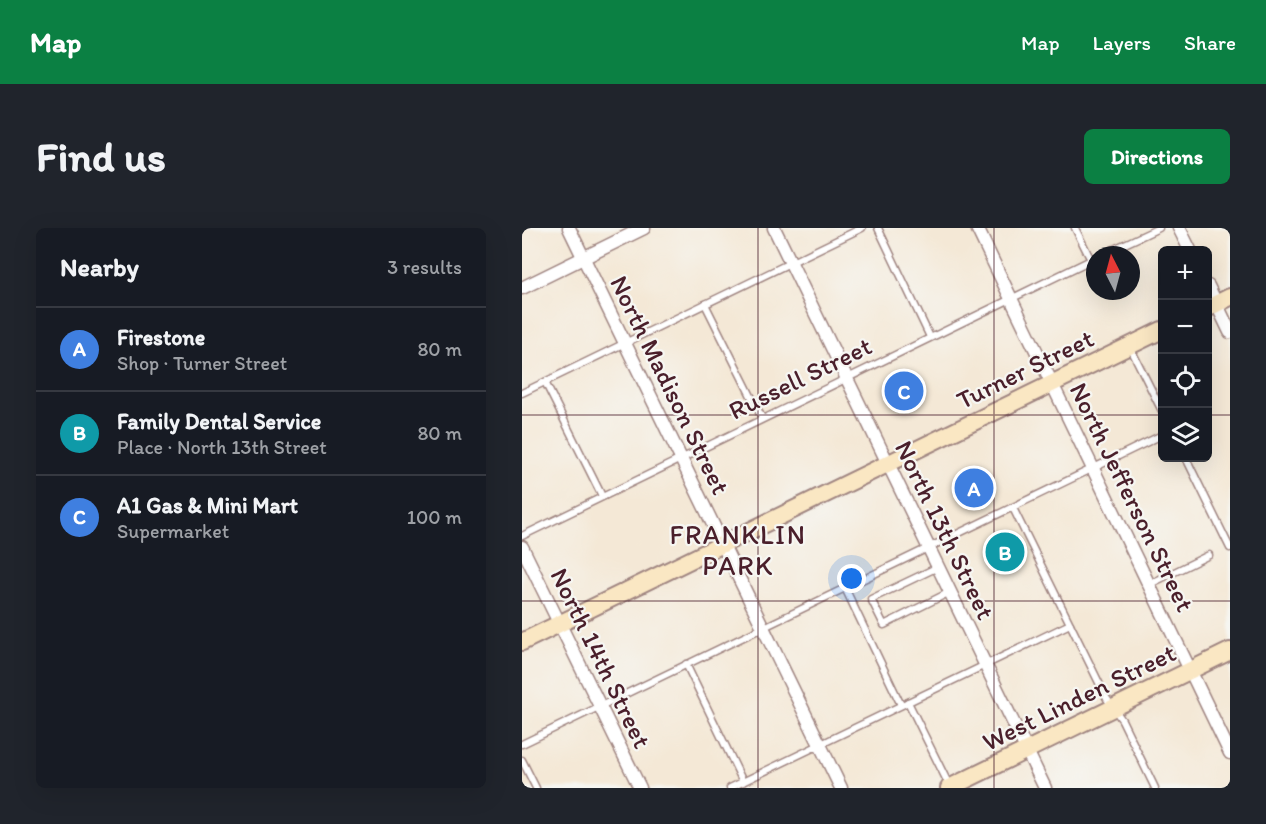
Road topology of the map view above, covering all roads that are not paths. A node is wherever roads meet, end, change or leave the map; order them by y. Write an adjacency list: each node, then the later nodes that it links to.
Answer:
1 (569, 228): 13 (street, North Madison Street)
2 (644, 228): 13 (street)
3 (774, 228): 14 (street, North 13th Street)
4 (862, 228): 14 (lane)
5 (878, 228): 22 (lane)
6 (977, 228): 17 (street, North Jefferson Street)
7 (1075, 228): 12 (lane)
8 (1159, 228): 10 (lane)
9 (1179, 228): 11 (street)
10 (1120, 246)
11 (1188, 246)
12 (1086, 247)
13 (584, 258): 16 (street); 23 (street, North Madison Street)
14 (790, 262): 19 (lane); 25 (street, North 13th Street)
15 (1086, 262): 17 (lane, Russell Street)
16 (522, 288)
17 (1011, 298): 22 (lane, Russell Street); 27 (street, North Jefferson Street)
18 (1218, 303): 21 (street)
19 (705, 304): 23 (lane); 30 (lane)
20 (1158, 332): 24 (street, Turner Street)
21 (1230, 332)
22 (930, 337): 25 (lane, Russell Street)
23 (625, 342): 26 (lane); 32 (street, North Madison Street)
24 (1130, 346): 27 (street, Turner Street); 29 (lane)
25 (846, 378): 30 (lane, Russell Street); 34 (street, North 13th Street)
26 (545, 382): 28 (lane); 36 (lane)
27 (1053, 384): 34 (street, Turner Street); 35 (street, North Jefferson Street)
28 (522, 393)
29 (1161, 408)
30 (762, 418): 32 (lane, Russell Street)
31 (1158, 437): 35 (lane)
32 (681, 458): 36 (lane, Russell Street); 39 (street, North Madison Street)
33 (1188, 462): 42 (lane)
34 (888, 464): 39 (street, Turner Street); 41 (street, North 13th Street)
35 (1094, 468): 37 (lane); 45 (street, North Jefferson Street)
36 (602, 496): 38 (lane, Russell Street)
37 (1013, 508): 41 (lane); 49 (lane)
38 (522, 536)
39 (724, 544): 48 (street, Turner Street); 50 (street, North Madison Street)
40 (522, 547): 48 (street, North 14th Street)
41 (929, 548): 44 (street, North 13th Street); 46 (lane)
42 (1230, 548)
43 (1209, 555): 45 (lane)
44 (938, 567): 47 (street, North 13th Street); 47 (lane)
45 (1150, 584): 55 (street, North Jefferson Street)
46 (845, 588): 50 (lane); 56 (lane)
47 (950, 592): 54 (street, North 13th Street)
48 (560, 624): 51 (street, Turner Street); 57 (street, North 14th Street)
49 (1070, 624): 54 (lane); 58 (lane)
50 (763, 627): 53 (lane); 60 (street, North Madison Street)
51 (522, 642)
52 (1230, 651): 55 (street, West Linden Street)
53 (686, 664): 57 (lane); 64 (lane)
54 (985, 664): 56 (lane); 61 (street, North 13th Street)
55 (1190, 671): 58 (street, West Linden Street); 62 (street, North Jefferson Street)
56 (905, 704): 60 (lane); 69 (lane)
57 (600, 705): 59 (lane); 66 (street, North 14th Street)
58 (1114, 708): 61 (street, West Linden Street); 71 (lane)
59 (522, 744)
60 (820, 745): 64 (lane); 68 (street, North Madison Street)
61 (1027, 750): 69 (street, West Linden Street); 70 (street, North 13th Street)
62 (1230, 753)
63 (522, 760): 65 (lane)
64 (743, 782): 67 (lane)
65 (536, 788)
66 (640, 788)
67 (730, 788)
68 (841, 788)
69 (950, 788)
70 (1045, 788)
71 (1155, 788)

